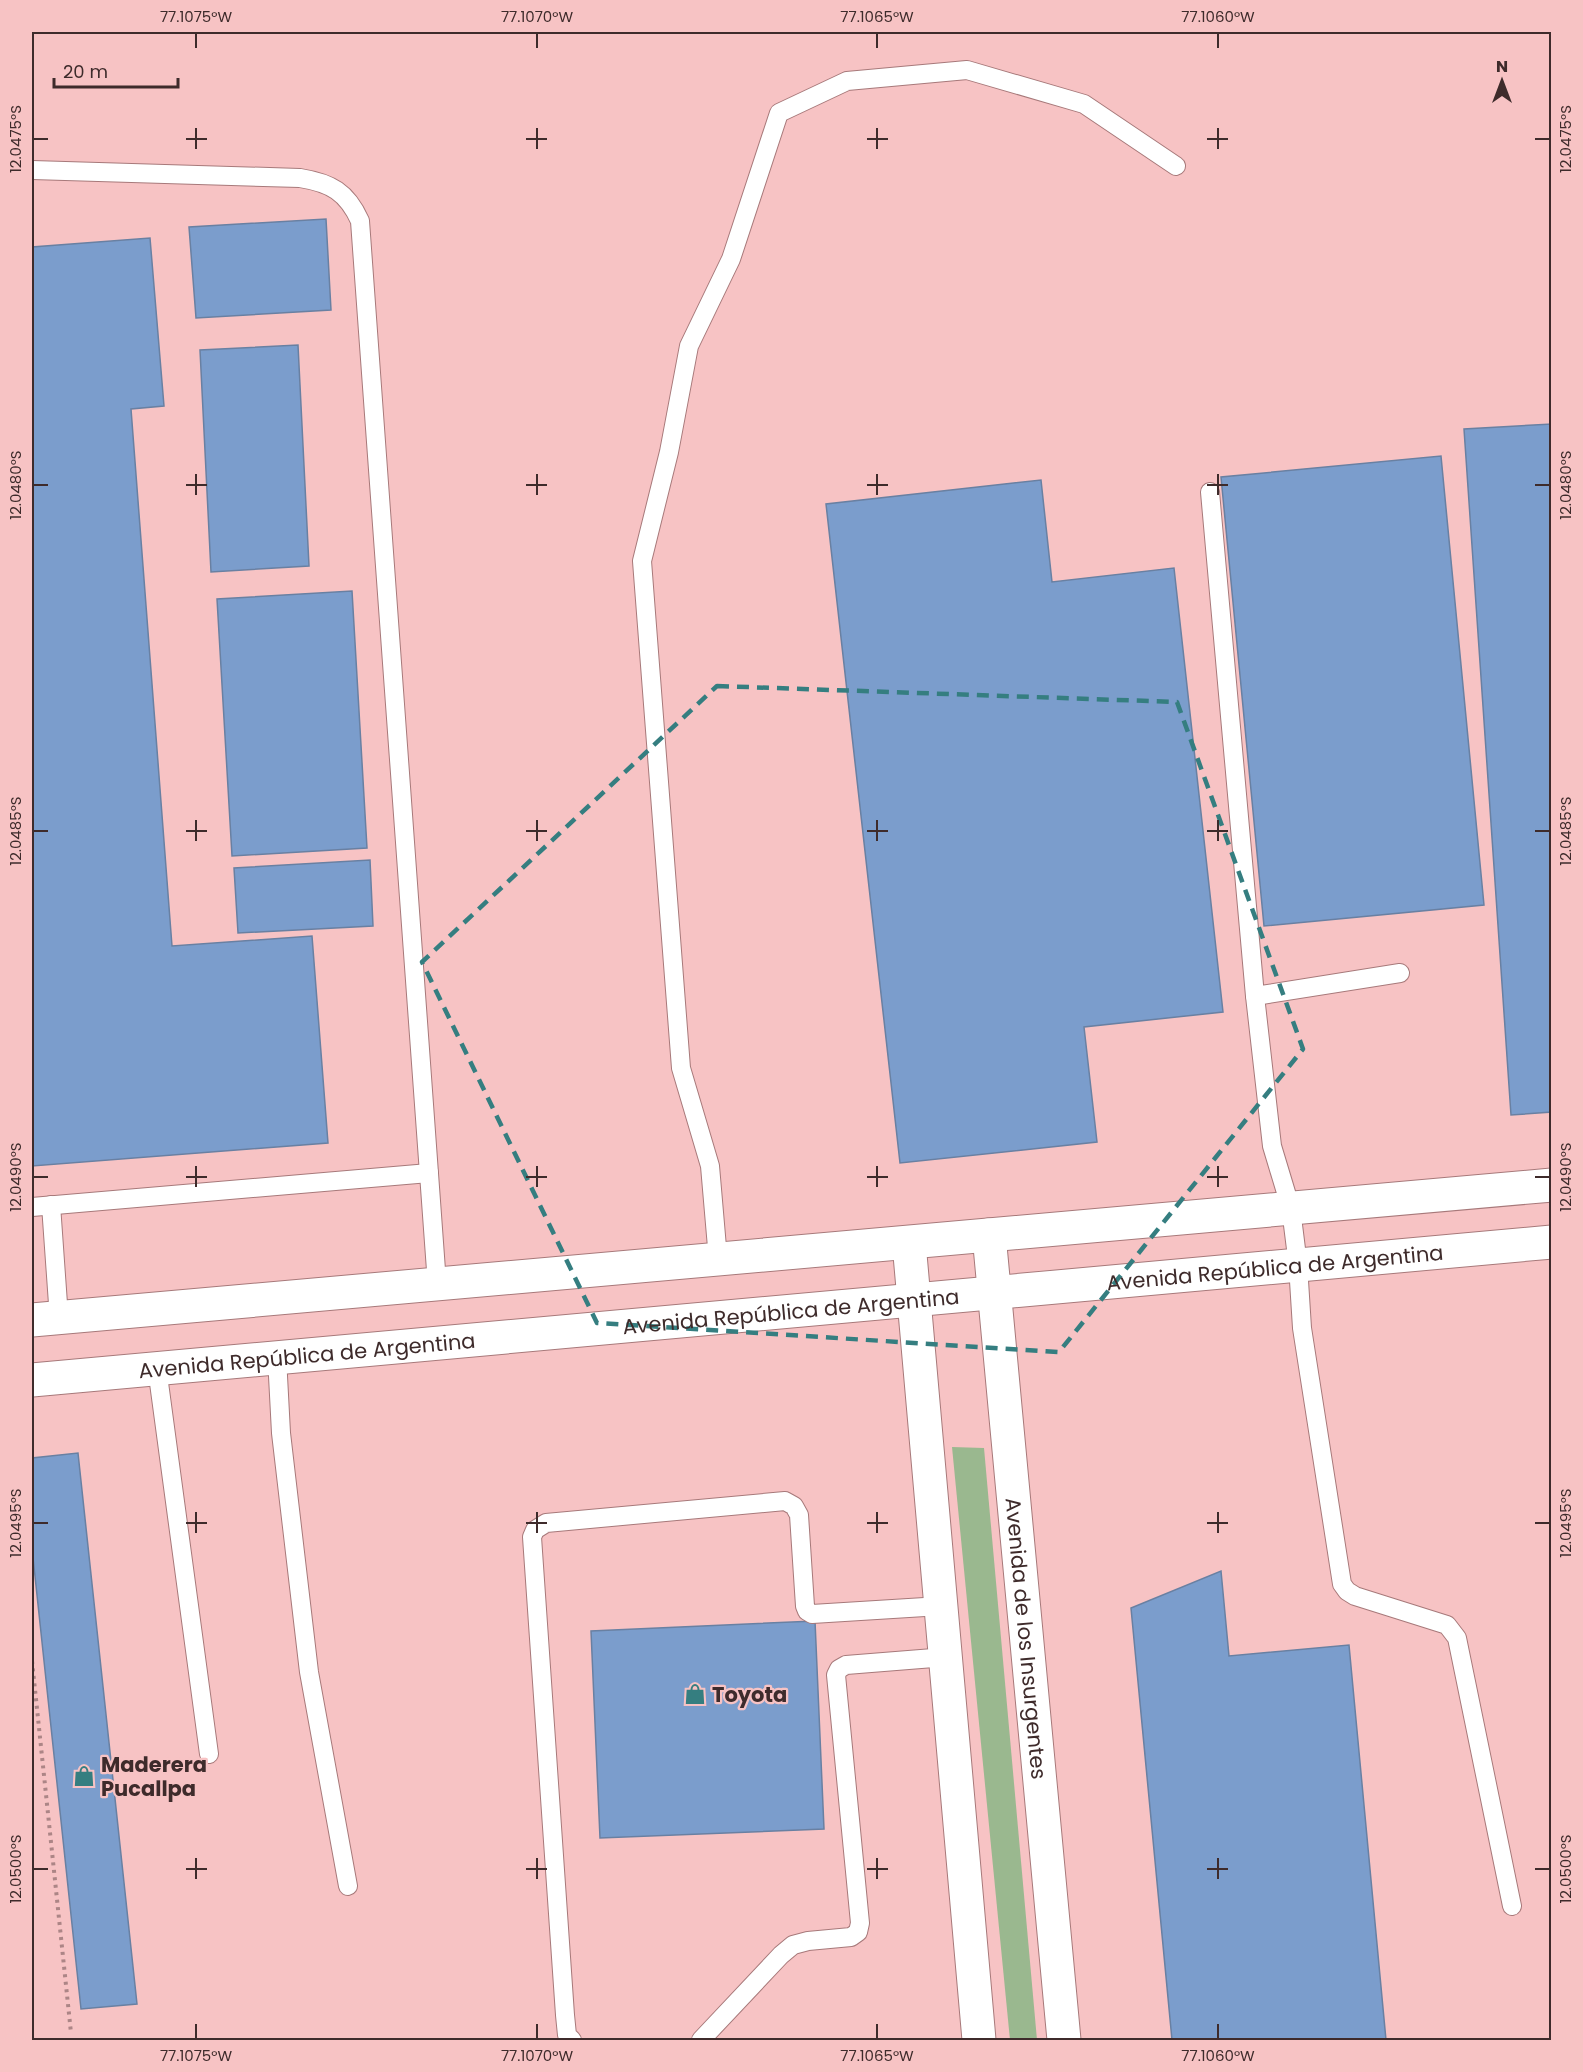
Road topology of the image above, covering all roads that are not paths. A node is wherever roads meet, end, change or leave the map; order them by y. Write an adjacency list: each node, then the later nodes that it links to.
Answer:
1 (1176, 166): 14 (lane)
2 (32, 170): 6 (lane)
3 (1210, 492): 5 (lane)
4 (1400, 973): 5 (lane)
5 (1255, 996): 10 (lane)
6 (429, 1173): 8 (lane); 16 (lane)
7 (1551, 1185): 10 (main road)
8 (51, 1205): 9 (lane); 19 (lane)
9 (32, 1207)
10 (1291, 1209): 11 (main road); 15 (lane)
11 (989, 1235): 13 (main road); 17 (main road, Avenida de los Insurgentes)
12 (1551, 1242): 15 (main road, Avenida República de Argentina)
13 (909, 1243): 14 (main road); 18 (main road)
14 (718, 1259): 16 (main road)
15 (1298, 1265): 17 (main road, Avenida República de Argentina); 27 (lane)
16 (437, 1284): 19 (main road)
17 (994, 1293): 18 (main road, Avenida República de Argentina); 31 (main road, Avenida de los Insurgentes)
18 (914, 1300): 20 (main road, Avenida República de Argentina); 23 (main road)
19 (45, 1319)
20 (277, 1357): 21 (main road, Avenida República de Argentina); 26 (lane)
21 (157, 1368): 22 (main road, Avenida República de Argentina); 25 (lane)
22 (32, 1380)
23 (941, 1606): 24 (main road); 28 (lane)
24 (946, 1657): 29 (lane); 30 (main road)
25 (208, 1754)
26 (348, 1886)
27 (1512, 1906)
28 (572, 2040)
29 (701, 2040)
30 (979, 2040)
31 (1064, 2040)

